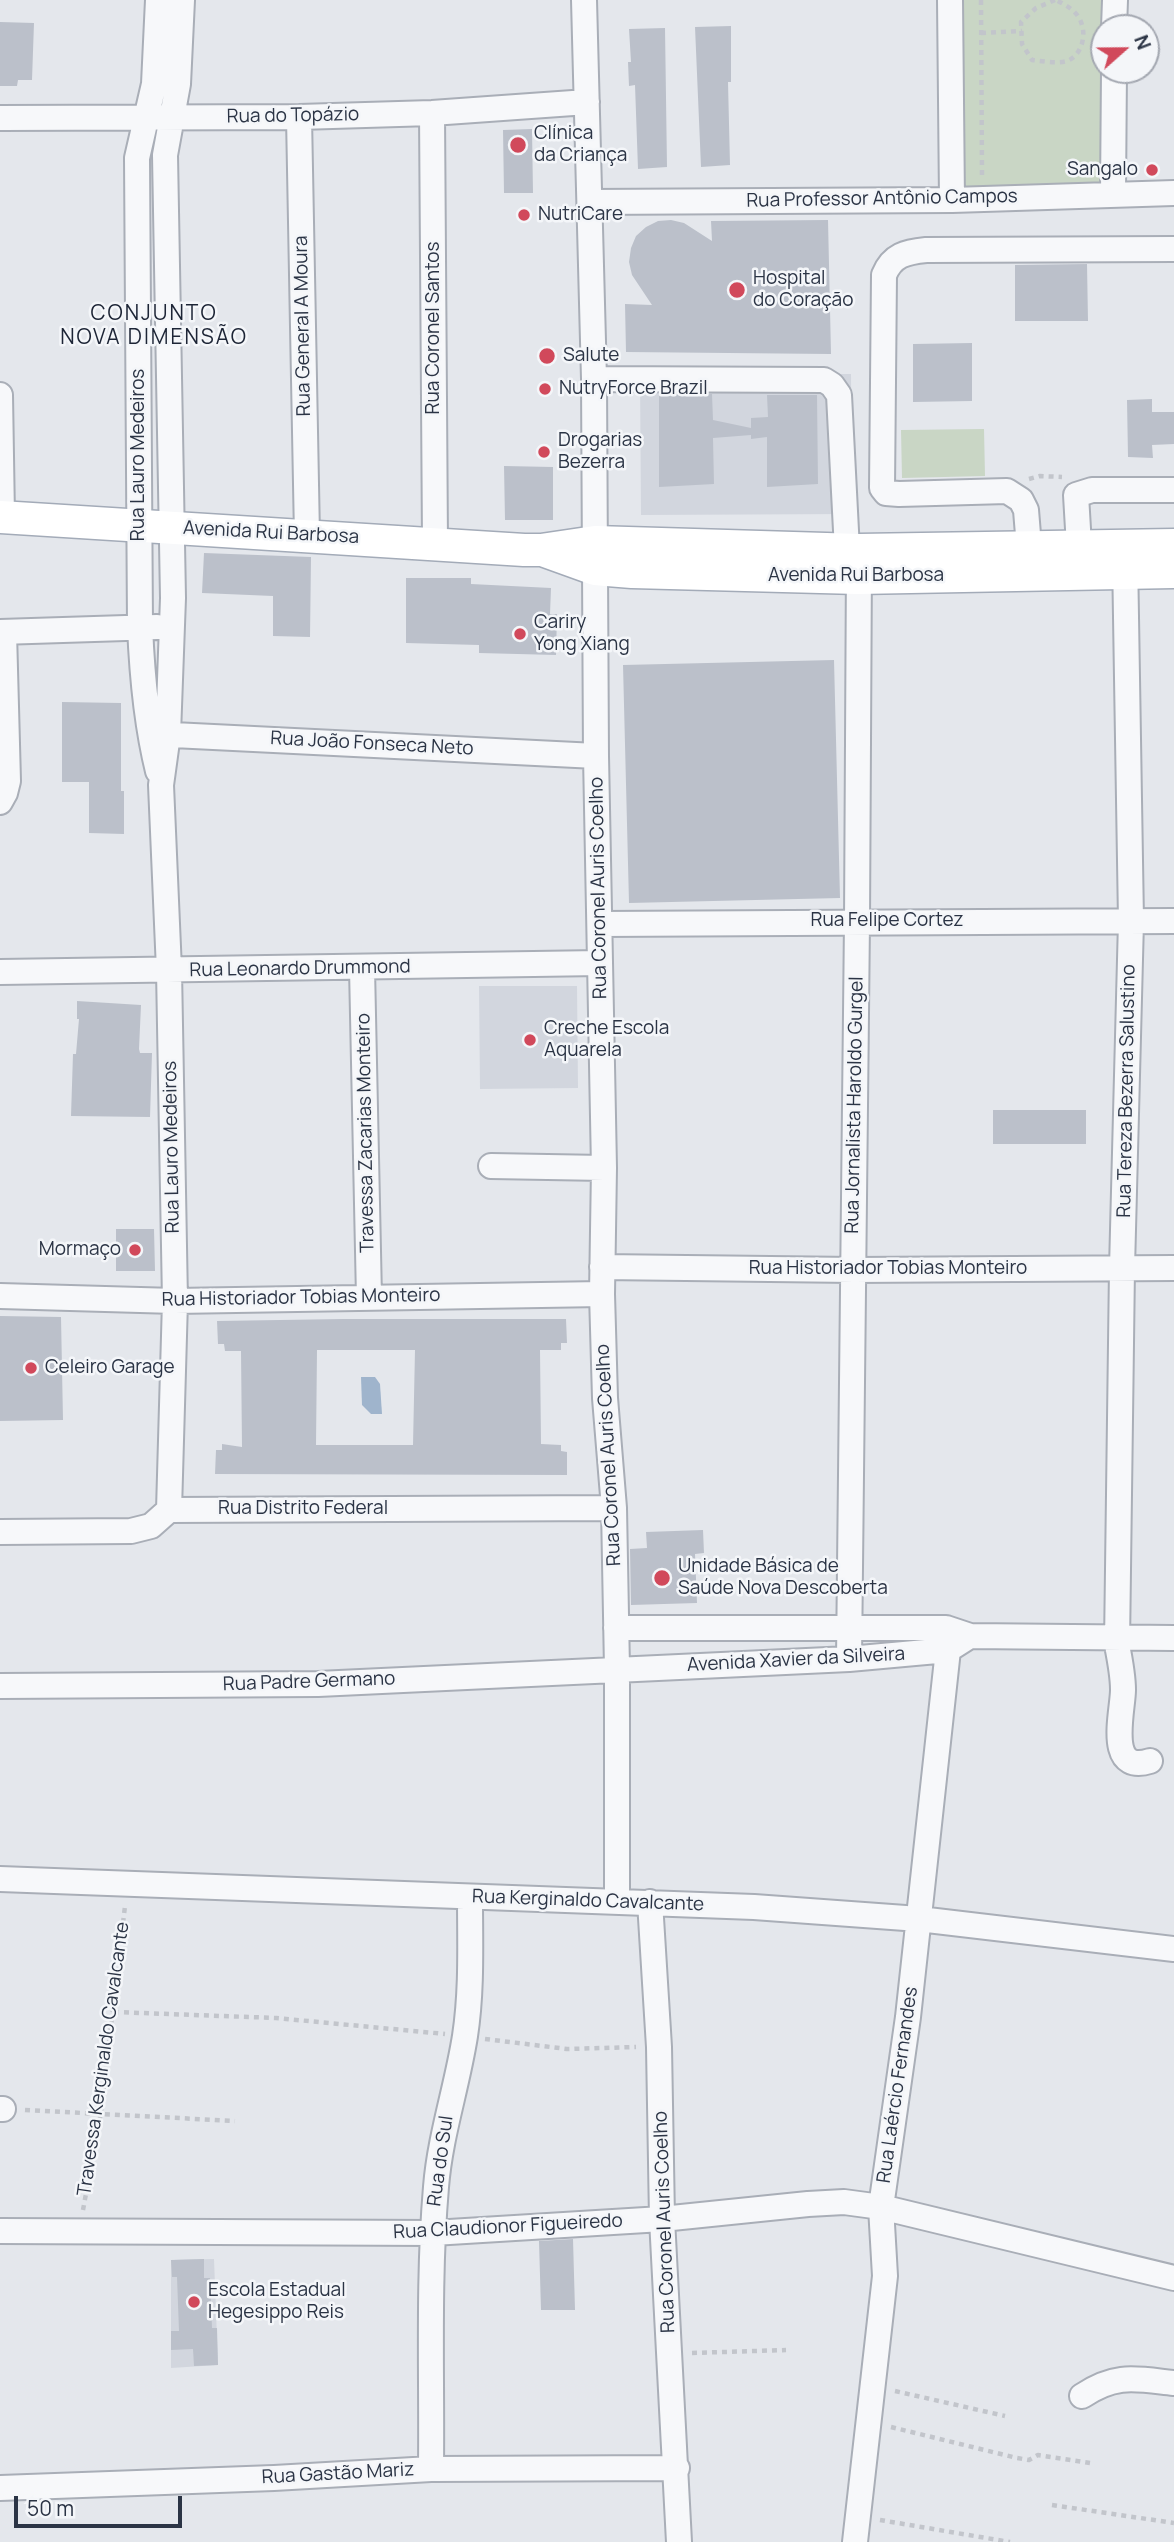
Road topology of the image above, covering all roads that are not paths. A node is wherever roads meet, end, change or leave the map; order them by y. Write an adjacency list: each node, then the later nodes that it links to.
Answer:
1 (158, 0): 8 (street, Rua Lauro Medeiros)
2 (182, 0): 11 (street, Rua Lauro Medeiros)
3 (584, 0): 6 (street, Rua Coronel Auris Coelho)
4 (950, 0): 14 (street)
5 (1114, 84): 12 (street)
6 (587, 102): 7 (street, Rua do Topázio); 15 (street, Rua Coronel Auris Coelho)
7 (432, 113): 9 (street, Rua do Topázio); 24 (street, Rua Coronel Santos)
8 (146, 117): 10 (street, Rua do Topázio); 11 (street, Rua do Topázio); 21 (street, Rua Lauro Medeiros)
9 (299, 117): 11 (street, Rua do Topázio); 23 (street, Rua General A Moura)
10 (0, 118)
11 (171, 118): 22 (street, Rua Lauro Medeiros)
12 (1114, 193): 13 (street, Rua Professor Antônio Campos); 14 (street, Rua Professor Antônio Campos)
13 (1174, 193)
14 (952, 200): 15 (street, Rua Professor Antônio Campos)
15 (590, 202): 17 (street, Rua Coronel Auris Coelho)
16 (1174, 249): 27 (street)
17 (594, 379): 28 (street, Rua Coronel Auris Coelho); 29 (street, Rua Jornalista Haroldo Gurgel)
18 (0, 395): 20 (street)
19 (1174, 490): 26 (street)
20 (1, 517): 21 (main road, Avenida Rui Barbosa)
21 (140, 526): 22 (main road, Avenida Rui Barbosa); 32 (street, Rua Lauro Medeiros)
22 (172, 527): 23 (main road, Avenida Rui Barbosa); 33 (street, Rua Lauro Medeiros)
23 (307, 536): 24 (main road, Avenida Rui Barbosa)
24 (435, 543): 28 (main road, Avenida Rui Barbosa)
25 (1174, 545): 30 (main road, Avenida Rui Barbosa)
26 (1079, 546): 27 (main road, Avenida Rui Barbosa); 30 (main road, Avenida Rui Barbosa)
27 (1029, 547): 29 (main road, Avenida Rui Barbosa)
28 (595, 556): 29 (main road, Avenida Rui Barbosa); 36 (street, Rua Coronel Auris Coelho)
29 (855, 559): 30 (main road, Avenida Rui Barbosa); 38 (street, Rua Jornalista Haroldo Gurgel)
30 (1125, 559): 31 (main road, Avenida Rui Barbosa); 39 (street, Rua Tereza Bezerra Salustino)
31 (1174, 572)
32 (140, 626): 33 (street); 34 (street); 35 (street, Rua Lauro Medeiros)
33 (172, 628): 35 (street, Rua Lauro Medeiros)
34 (2, 632): 37 (street)
35 (159, 734): 36 (street, Rua João Fonseca Neto); 44 (street, Rua Lauro Medeiros)
36 (596, 756): 41 (street, Rua Coronel Auris Coelho)
37 (0, 802)
38 (857, 921): 39 (street, Rua Felipe Cortez); 41 (street, Rua Felipe Cortez); 51 (street, Rua Jornalista Haroldo Gurgel)
39 (1131, 921): 40 (street, Rua Felipe Cortez); 49 (street, Rua Tereza Bezerra Salustino)
40 (1174, 921)
41 (600, 923): 42 (street, Rua Coronel Auris Coelho)
42 (600, 963): 43 (street, Rua Leonardo Drummond); 47 (street, Rua Coronel Auris Coelho)
43 (362, 968): 44 (street, Rua Leonardo Drummond); 54 (street, Travessa Zacarias Monteiro)
44 (169, 970): 45 (street, Rua Leonardo Drummond); 55 (street, Rua Lauro Medeiros)
45 (0, 972)
46 (491, 1166): 47 (street)
47 (604, 1168): 48 (street, Rua Coronel Auris Coelho)
48 (602, 1268): 51 (street, Rua Historiador Tobias Monteiro); 52 (street, Rua Coronel Auris Coelho)
49 (1122, 1268): 50 (street, Rua Historiador Tobias Monteiro); 51 (street, Rua Historiador Tobias Monteiro); 63 (street, Rua Tereza Bezerra Salustino)
50 (1174, 1268)
51 (854, 1270): 59 (street, Rua Jornalista Haroldo Gurgel)
52 (602, 1294): 54 (street, Rua Historiador Tobias Monteiro); 56 (street, Rua Coronel Auris Coelho)
53 (0, 1296): 55 (street, Rua Historiador Tobias Monteiro)
54 (369, 1298): 55 (street, Rua Historiador Tobias Monteiro)
55 (175, 1301): 57 (street, Rua Lauro Medeiros)
56 (614, 1508): 57 (street, Rua Distrito Federal); 60 (street, Rua Coronel Auris Coelho)
57 (169, 1510): 58 (street)
58 (0, 1532)
59 (849, 1627): 60 (street, Avenida Xavier da Silveira); 62 (street, Avenida Xavier da Silveira); 64 (street, Rua Jornalista Haroldo Gurgel)
60 (616, 1628): 65 (street, Rua Coronel Auris Coelho)
61 (1174, 1638): 63 (street, Avenida Xavier da Silveira)
62 (947, 1639): 63 (street, Avenida Xavier da Silveira); 64 (street, Avenida Xavier da Silveira); 72 (street, Rua Laércio Fernandes)
63 (1118, 1641): 67 (street, Rua Tereza Bezerra Salustino)
64 (849, 1659): 65 (street, Avenida Xavier da Silveira)
65 (617, 1668): 66 (street, Rua Padre Germano); 70 (street, Rua Coronel Auris Coelho)
66 (0, 1686)
67 (1150, 1761)
68 (0, 1879): 69 (street, Rua Kerginaldo Cavalcante)
69 (470, 1898): 70 (street, Rua Kerginaldo Cavalcante); 77 (street, Rua do Sul)
70 (617, 1902): 71 (street, Rua Kerginaldo Cavalcante)
71 (650, 1902): 72 (street, Rua Kerginaldo Cavalcante); 75 (street, Rua Coronel Auris Coelho)
72 (919, 1920): 73 (street, Rua Kerginaldo Cavalcante); 74 (street, Rua Laércio Fernandes)
73 (1174, 1949)
74 (881, 2207): 75 (street, Rua Claudionor Figueiredo); 78 (street, Rua Claudionor Figueiredo); 85 (street, Rua Laércio Fernandes)
75 (663, 2219): 77 (street, Rua Claudionor Figueiredo); 81 (street, Rua Coronel Auris Coelho)
76 (0, 2231): 77 (street, Rua Claudionor Figueiredo)
77 (433, 2233): 82 (street, Rua do Sul)
78 (1174, 2278)
79 (1174, 2383): 80 (street)
80 (1082, 2396)
81 (677, 2468): 82 (street, Rua Gastão Mariz); 84 (street, Rua Coronel Auris Coelho)
82 (431, 2469): 83 (street, Rua Gastão Mariz)
83 (0, 2488)
84 (679, 2542)
85 (855, 2542)

